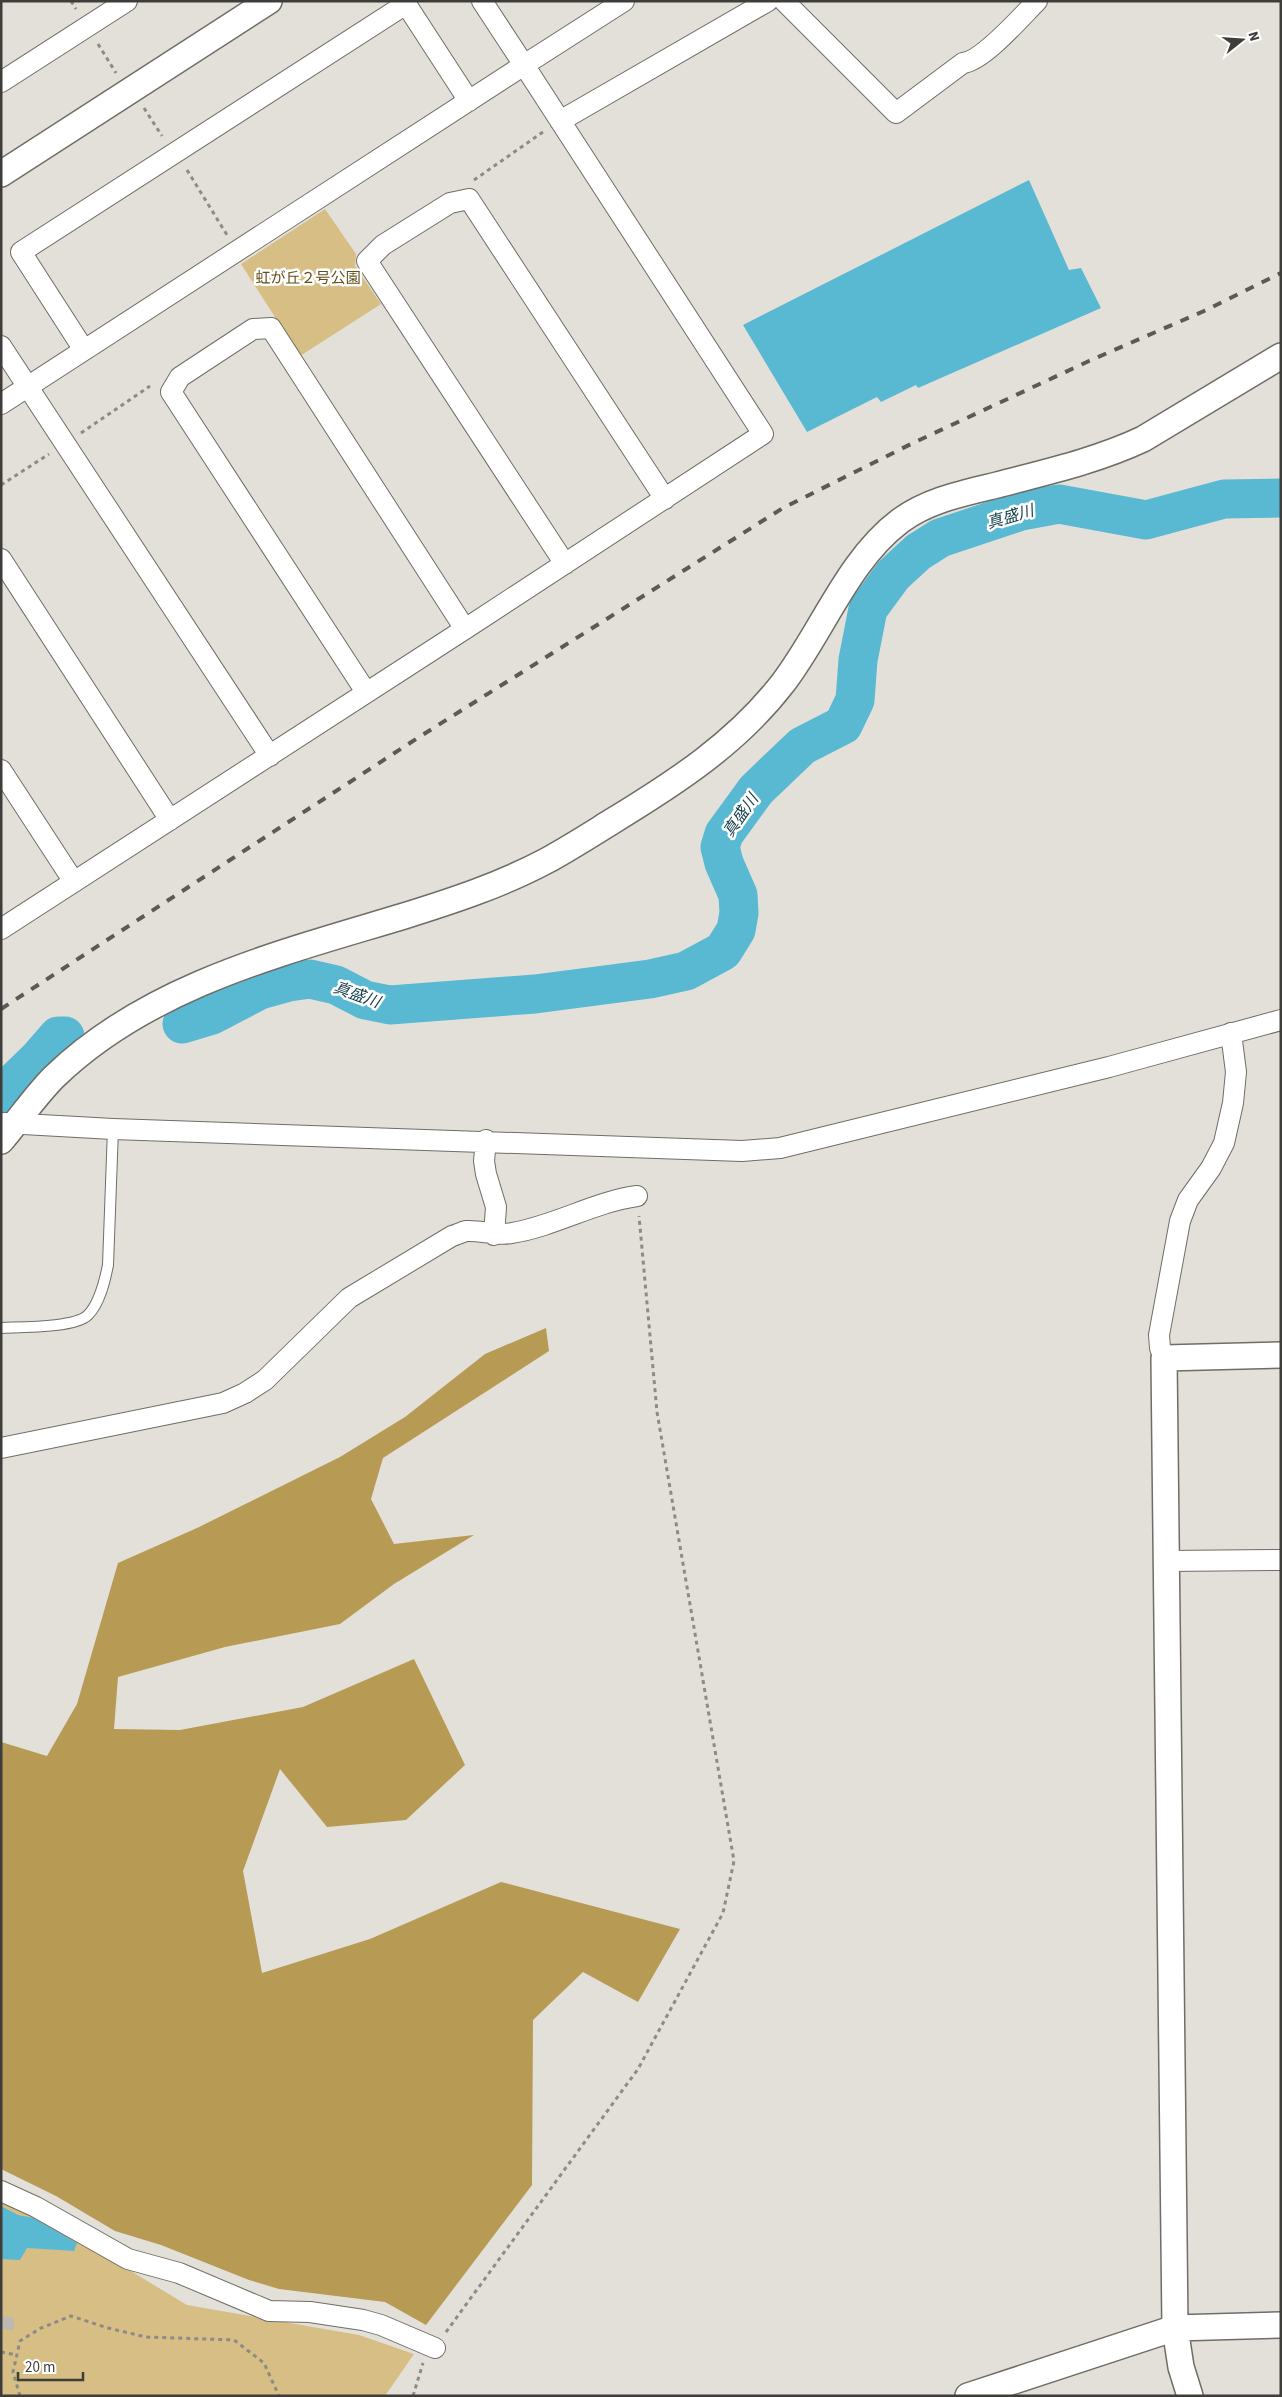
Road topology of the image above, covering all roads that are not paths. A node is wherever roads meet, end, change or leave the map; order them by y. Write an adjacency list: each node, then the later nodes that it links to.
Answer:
1 (127, 1): 9 (street)
2 (269, 1): 12 (street)
3 (482, 1): 8 (street)
4 (624, 1): 8 (street)
5 (768, 1): 11 (street)
6 (784, 1): 7 (street)
7 (1037, 1)
8 (524, 65): 10 (street); 11 (street)
9 (1, 82)
10 (469, 101): 14 (street); 14 (street)
11 (560, 121): 18 (street)
12 (1, 174)
13 (1, 346): 16 (street)
14 (84, 350): 16 (street)
15 (1281, 356): 30 (street)
16 (28, 386): 17 (street); 23 (street)
17 (1, 404)
18 (665, 499): 20 (street); 20 (street)
19 (1, 559): 25 (street)
20 (565, 564): 21 (street)
21 (465, 630): 22 (street); 22 (street)
22 (366, 692): 23 (street)
23 (270, 756): 25 (street)
24 (1, 770): 26 (street)
25 (170, 820): 26 (street)
26 (74, 882): 27 (street)
27 (1, 929)
28 (1281, 1020): 29 (street)
29 (1231, 1033): 32 (street); 37 (street)
30 (6, 1129): 31 (street)
31 (113, 1129): 32 (street); 35 (lane)
32 (486, 1140): 34 (street)
33 (637, 1196): 34 (street)
34 (494, 1235): 38 (street)
35 (1, 1328)
36 (1281, 1355): 37 (street)
37 (1164, 1358): 39 (street)
38 (1, 1448)
39 (1166, 1560): 40 (street); 43 (street)
40 (1281, 1560)
41 (1, 2191): 44 (street)
42 (1281, 2325): 43 (street)
43 (1175, 2328): 45 (street); 46 (street)
44 (435, 2348)
45 (968, 2396)
46 (1190, 2396)

